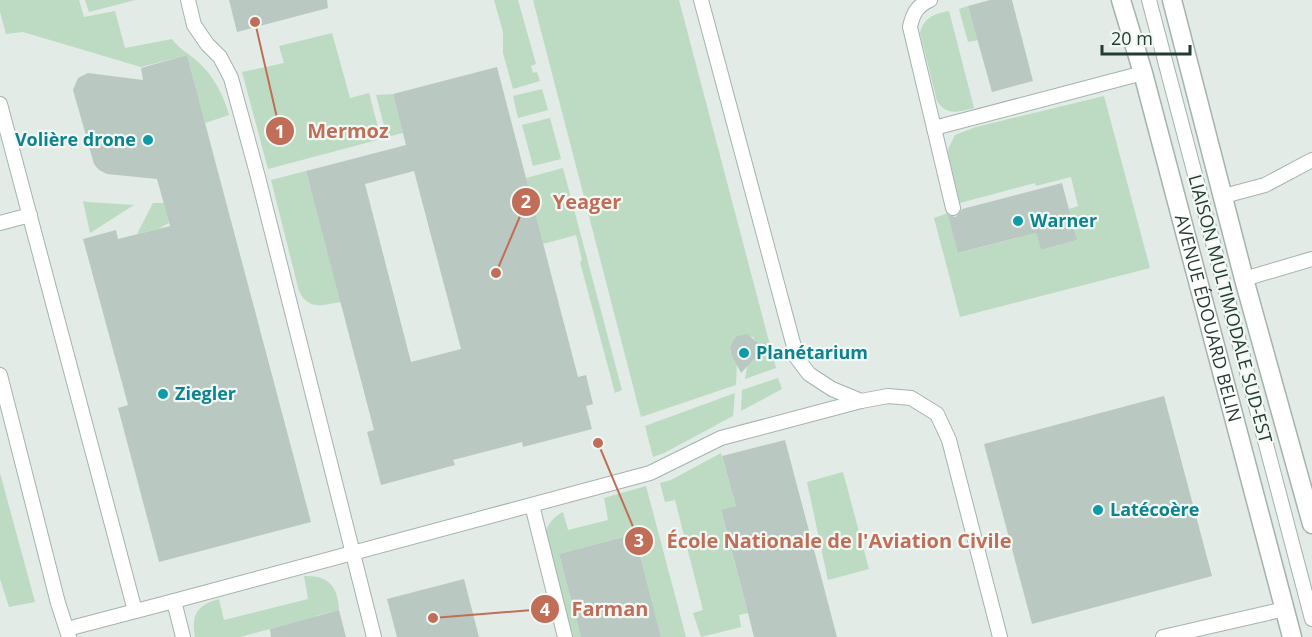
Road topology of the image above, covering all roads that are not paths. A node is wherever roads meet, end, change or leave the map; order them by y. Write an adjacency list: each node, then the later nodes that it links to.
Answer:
1 (188, 0): 21 (lane)
2 (701, 0): 18 (lane)
3 (930, 0): 9 (lane)
4 (1121, 0): 7 (street, AVENUE ÉDOUARD BELIN)
5 (1149, 0): 25 (lane, LIAISON MULTIMODALE SUD-EST)
6 (1172, 0): 11 (street)
7 (1143, 73): 9 (lane); 23 (street, AVENUE ÉDOUARD BELIN)
8 (0, 104): 13 (lane)
9 (934, 128): 12 (lane)
10 (1312, 160): 11 (lane)
11 (1224, 196): 16 (street)
12 (953, 208)
13 (30, 214): 14 (lane); 24 (lane)
14 (0, 223)
15 (1312, 259): 16 (lane)
16 (1244, 279): 20 (street)
17 (0, 375): 26 (lane)
18 (861, 401): 19 (lane); 30 (lane)
19 (532, 505): 21 (lane); 29 (lane)
20 (1312, 524)
21 (353, 553): 22 (lane); 28 (lane)
22 (174, 601): 24 (lane); 27 (lane)
23 (1285, 609): 31 (lane); 32 (street, AVENUE ÉDOUARD BELIN)
24 (135, 611): 26 (lane)
25 (1312, 619)
26 (68, 633)
27 (183, 637)
28 (374, 637)
29 (565, 637)
30 (1000, 637)
31 (1163, 637)
32 (1292, 637)

